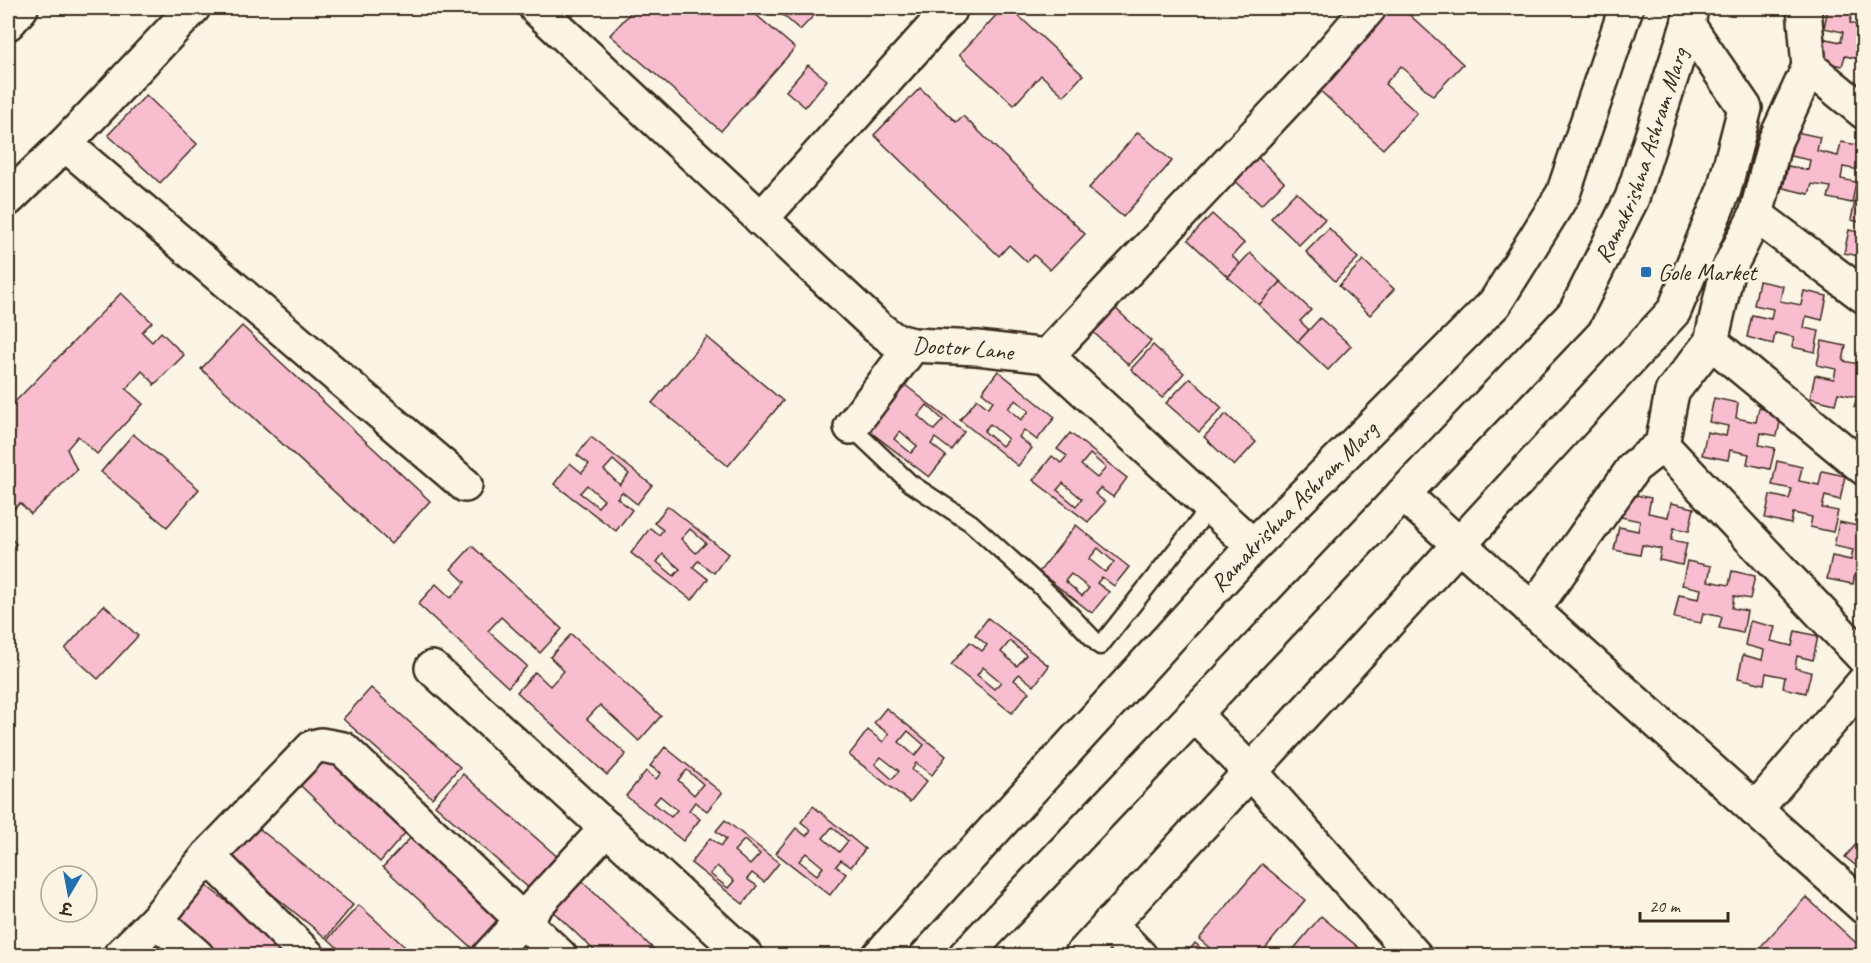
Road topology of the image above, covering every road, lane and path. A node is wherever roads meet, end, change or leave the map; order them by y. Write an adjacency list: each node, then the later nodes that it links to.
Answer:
1 (21, 8): 9 (street)
2 (193, 8): 12 (street)
3 (951, 8): 15 (street)
4 (1369, 8): 19 (street, Doctor Lane)
5 (1626, 8): 27 (street, Ramakrishna Ashram Marg)
6 (1804, 8): 10 (street)
7 (554, 13): 15 (street, Doctor Lane)
8 (1689, 16): 24 (street, Ramakrishna Ashram Marg); 26 (street)
9 (8, 23)
10 (1809, 67): 11 (street); 14 (street)
11 (1863, 112)
12 (65, 144): 13 (street); 23 (street)
13 (8, 199)
14 (1756, 215): 16 (street); 17 (street)
15 (761, 219): 18 (street, Doctor Lane)
16 (1863, 296)
17 (1711, 342): 21 (street); 22 (street)
18 (913, 345): 19 (street, Doctor Lane); 20 (street)
19 (1047, 356): 25 (street)
20 (851, 427): 25 (lane)
21 (1662, 445): 28 (street); 29 (street)
22 (1863, 468)
23 (465, 485)
24 (1403, 494): 26 (street); 32 (street, Ramakrishna Ashram Marg)
25 (1211, 506): 27 (street)
26 (1460, 545): 28 (street); 33 (street)
27 (1253, 546): 47 (street, Ramakrishna Ashram Marg)
28 (1532, 611): 34 (street)
29 (1863, 658)
30 (432, 668): 35 (street)
31 (1863, 682): 34 (street)
32 (1194, 714): 33 (street); 48 (street, Ramakrishna Ashram Marg)
33 (1250, 771): 40 (street); 51 (street)
34 (1755, 810): 37 (street)
35 (607, 828): 39 (street); 46 (street)
36 (208, 856): 38 (street); 39 (street); 43 (street)
37 (1863, 908)
38 (156, 920): 41 (street); 42 (street)
39 (521, 921): 44 (street); 45 (street)
40 (1109, 924): 49 (street); 50 (street)
41 (120, 956)
42 (197, 956)
43 (308, 956)
44 (489, 956)
45 (560, 956)
46 (746, 956)
47 (879, 956)
48 (965, 956)
49 (1081, 956)
50 (1140, 956)
51 (1415, 956)

